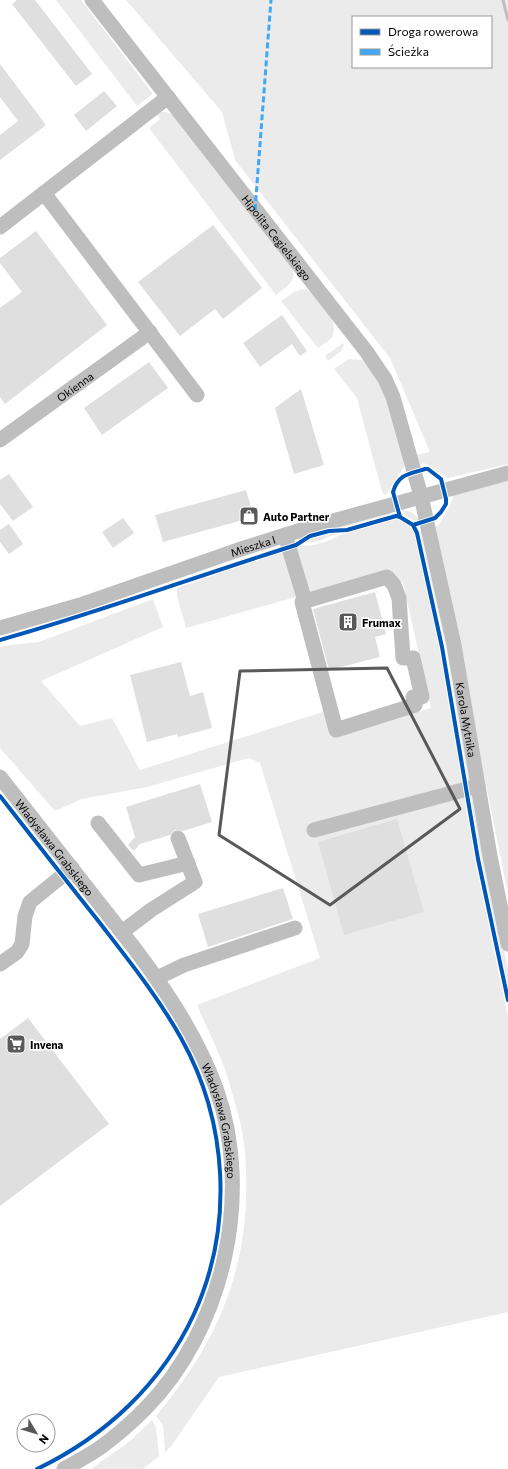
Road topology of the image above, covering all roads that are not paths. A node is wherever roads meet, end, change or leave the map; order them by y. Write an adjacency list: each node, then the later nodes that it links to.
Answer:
1 (92, 0): 2 (street, Hipolita Cegielskiego)
2 (168, 97): 3 (street); 9 (street, Hipolita Cegielskiego)
3 (44, 193): 4 (street); 5 (street)
4 (0, 227)
5 (150, 332): 6 (street); 7 (street, Okienna)
6 (197, 395)
7 (0, 440)
8 (508, 473): 9 (street, Mieszka I)
9 (421, 496): 10 (street, Mieszka I); 14 (street, Karola Mytnika)
10 (285, 535): 11 (street); 12 (street, Mieszka I)
11 (304, 598): 11 (street)
12 (0, 628)
13 (0, 777): 19 (street, Władysława Grabskiego)
14 (478, 786): 16 (street); 22 (street, Karola Mytnika)
15 (98, 823): 18 (street)
16 (314, 830)
17 (178, 838): 18 (street)
18 (188, 863): 21 (street)
19 (72, 868): 21 (street, Władysława Grabskiego); 23 (street)
20 (295, 928): 24 (street)
21 (122, 932): 24 (street, Władysława Grabskiego)
22 (508, 944)
23 (0, 964)
24 (157, 978): 25 (street, Władysława Grabskiego)
25 (64, 1469)

